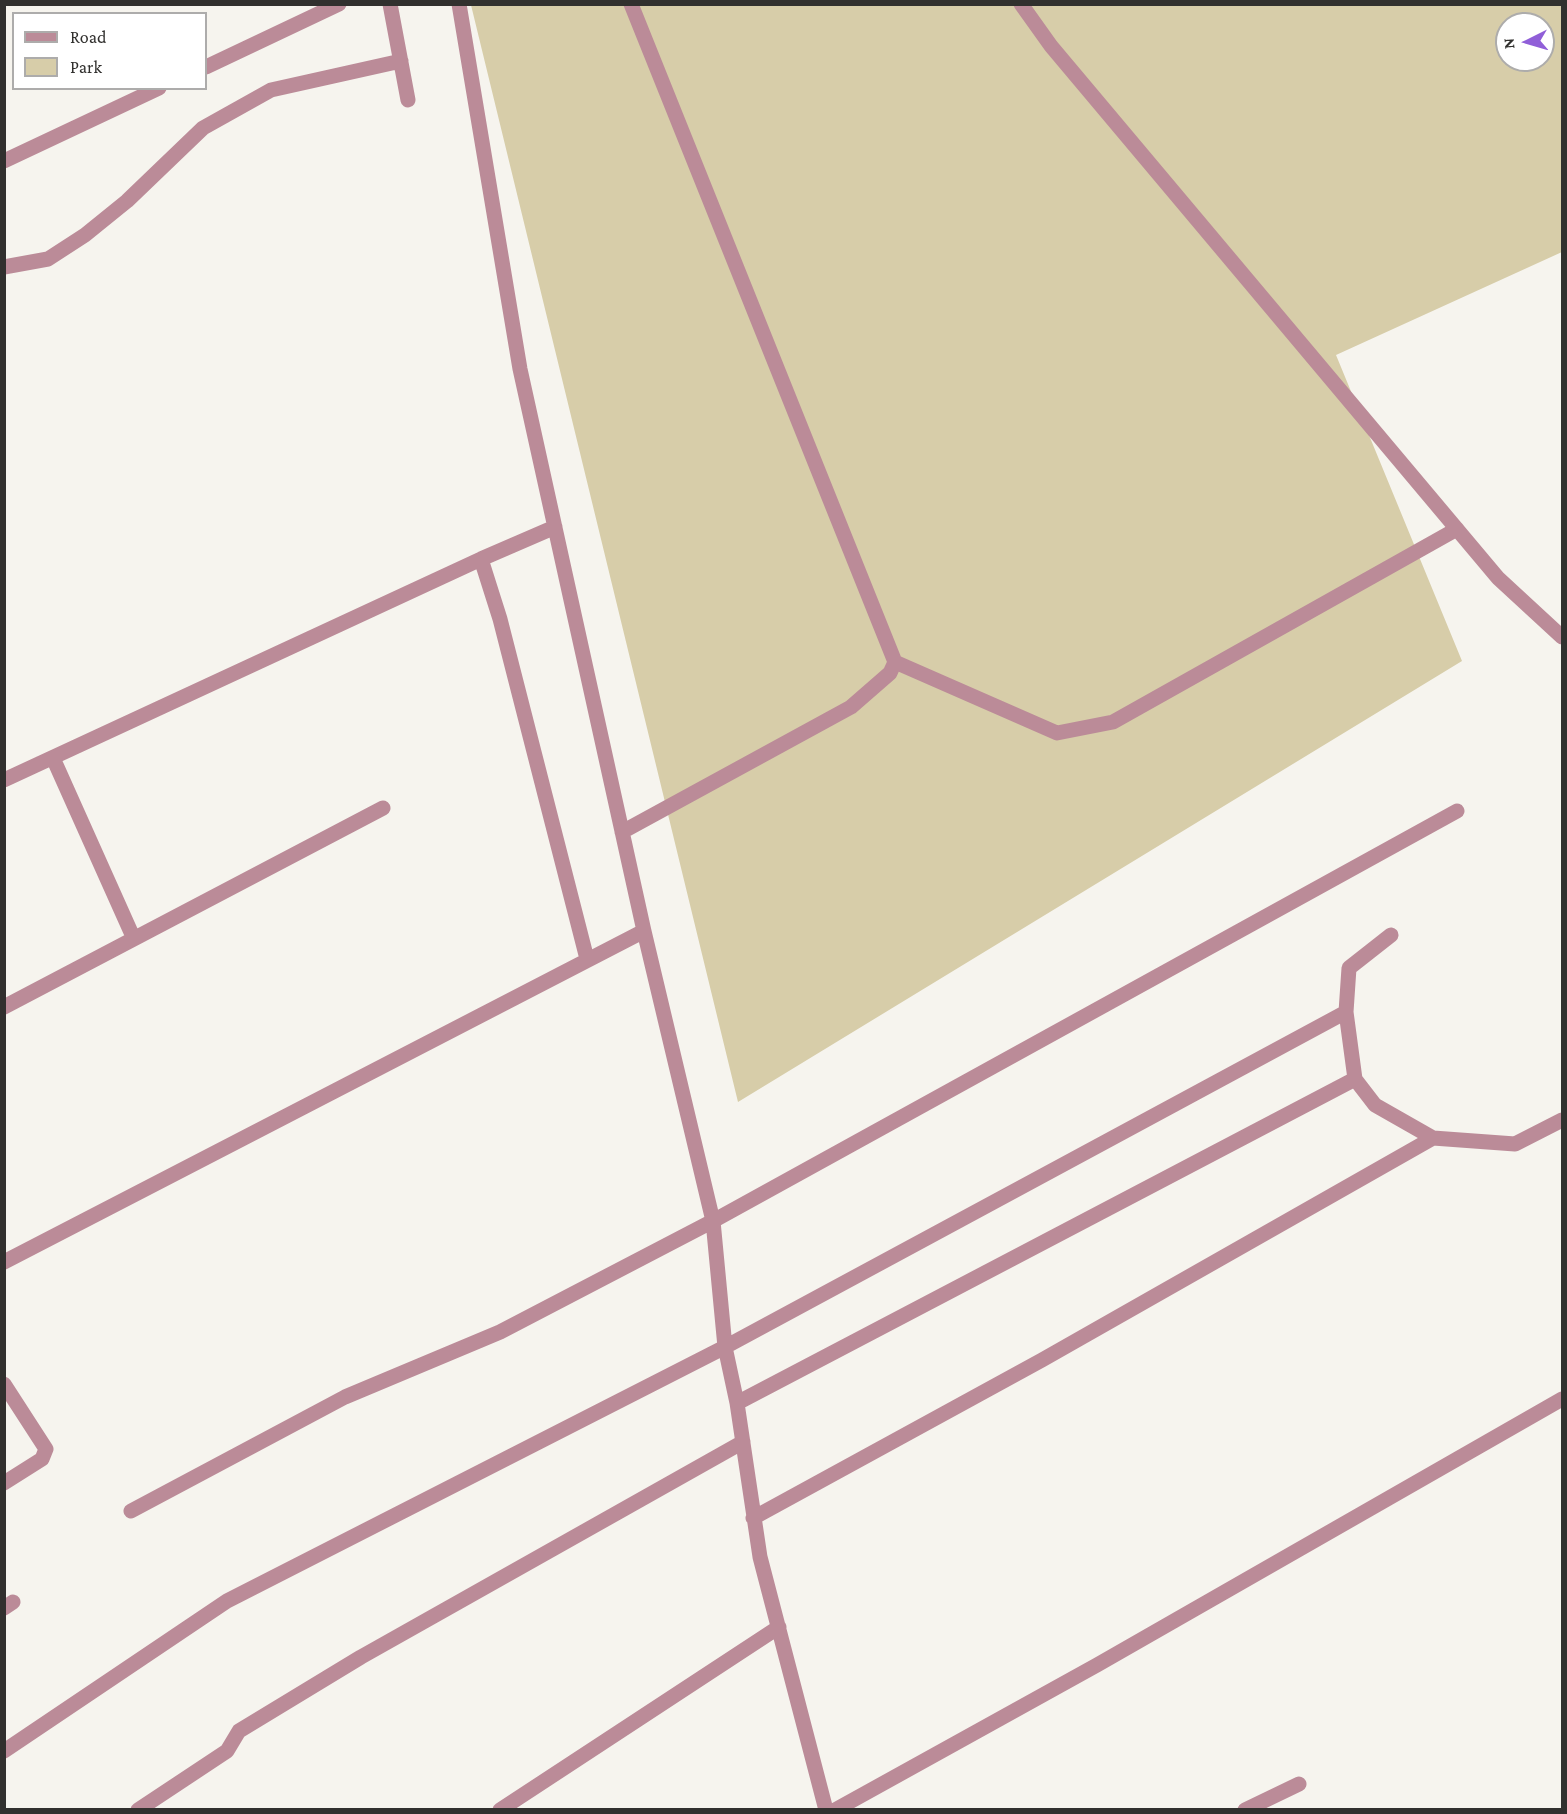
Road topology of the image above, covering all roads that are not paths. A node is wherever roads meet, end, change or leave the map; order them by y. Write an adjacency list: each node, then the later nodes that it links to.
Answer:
1 (339, 4): 7 (street)
2 (390, 4): 6 (street)
3 (459, 4): 12 (street)
4 (631, 4): 16 (street)
5 (1021, 4): 13 (street)
6 (401, 61): 9 (street); 11 (street)
7 (207, 67)
8 (155, 90): 10 (street)
9 (408, 100)
10 (4, 161)
11 (4, 267)
12 (555, 527): 14 (street); 21 (street)
13 (1457, 529): 15 (street); 16 (street)
14 (481, 559): 17 (street); 25 (street)
15 (1563, 637)
16 (895, 662): 21 (street)
17 (53, 758): 18 (street); 24 (street)
18 (4, 780)
19 (383, 808): 24 (street)
20 (1457, 811): 31 (street)
21 (622, 832): 22 (street)
22 (644, 931): 25 (street); 31 (street)
23 (1391, 935): 27 (street)
24 (134, 939): 26 (street)
25 (587, 959): 32 (street)
26 (4, 1007)
27 (1346, 1012): 28 (street); 33 (street)
28 (1355, 1079): 30 (street); 36 (street)
29 (1563, 1120): 30 (street)
30 (1433, 1138): 40 (street)
31 (713, 1221): 33 (street); 39 (street)
32 (4, 1262)
33 (725, 1347): 36 (street); 42 (street)
34 (4, 1384): 38 (street)
35 (1563, 1399): 47 (street)
36 (737, 1403): 37 (street)
37 (743, 1442): 40 (street); 44 (street)
38 (4, 1483)
39 (131, 1511)
40 (753, 1518): 41 (street)
41 (779, 1627): 45 (street); 46 (street)
42 (4, 1751)
43 (1299, 1784): 48 (street)
44 (138, 1809)
45 (500, 1809)
46 (826, 1809)
47 (835, 1809)
48 (1245, 1809)

